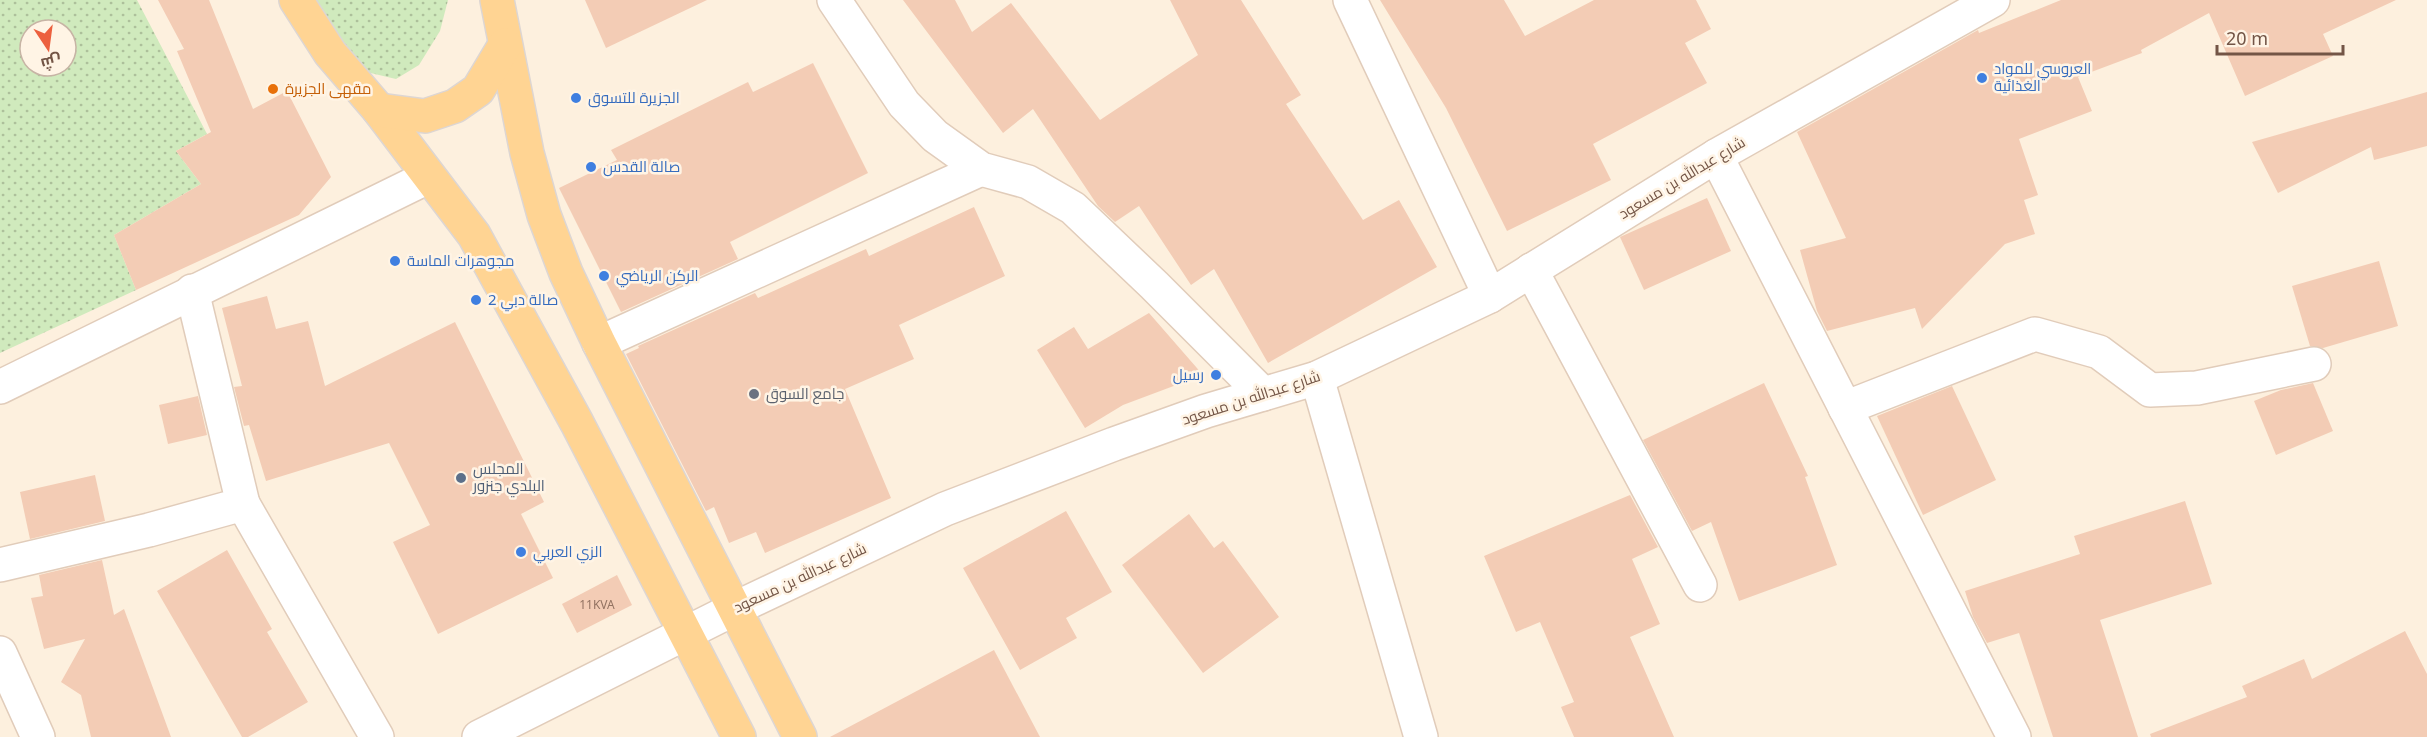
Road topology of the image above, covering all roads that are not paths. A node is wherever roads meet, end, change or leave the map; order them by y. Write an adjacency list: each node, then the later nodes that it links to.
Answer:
1 (296, 0): 7 (main road)
2 (497, 0): 6 (main road)
3 (834, 0): 9 (street)
4 (1350, 0): 13 (street)
5 (1994, 0): 8 (street, شارع عبدالله بن مسعود)
6 (505, 45): 7 (main road); 14 (main road)
7 (379, 110): 10 (main road)
8 (1716, 156): 11 (street, شارع عبدالله بن مسعود); 19 (street)
9 (981, 169): 14 (street); 18 (street)
10 (428, 177): 12 (street); 24 (main road)
11 (1531, 270): 13 (street, شارع عبدالله بن مسعود); 22 (street)
12 (192, 291): 17 (street); 20 (street)
13 (1490, 296): 16 (street, شارع عبدالله بن مسعود)
14 (599, 343): 23 (main road)
15 (2314, 364): 19 (street)
16 (1317, 378): 18 (street, شارع عبدالله بن مسعود); 31 (street)
17 (0, 387)
18 (1263, 394): 23 (street, شارع عبدالله بن مسعود)
19 (1845, 408): 32 (street)
20 (243, 504): 21 (street); 27 (street)
21 (0, 566)
22 (1700, 585)
23 (734, 609): 24 (street, شارع عبدالله بن مسعود); 30 (main road)
24 (685, 635): 28 (street, شارع عبدالله بن مسعود); 29 (main road)
25 (0, 653): 26 (street)
26 (38, 737)
27 (377, 737)
28 (479, 737)
29 (739, 737)
30 (800, 737)
31 (1421, 737)
32 (2014, 737)

